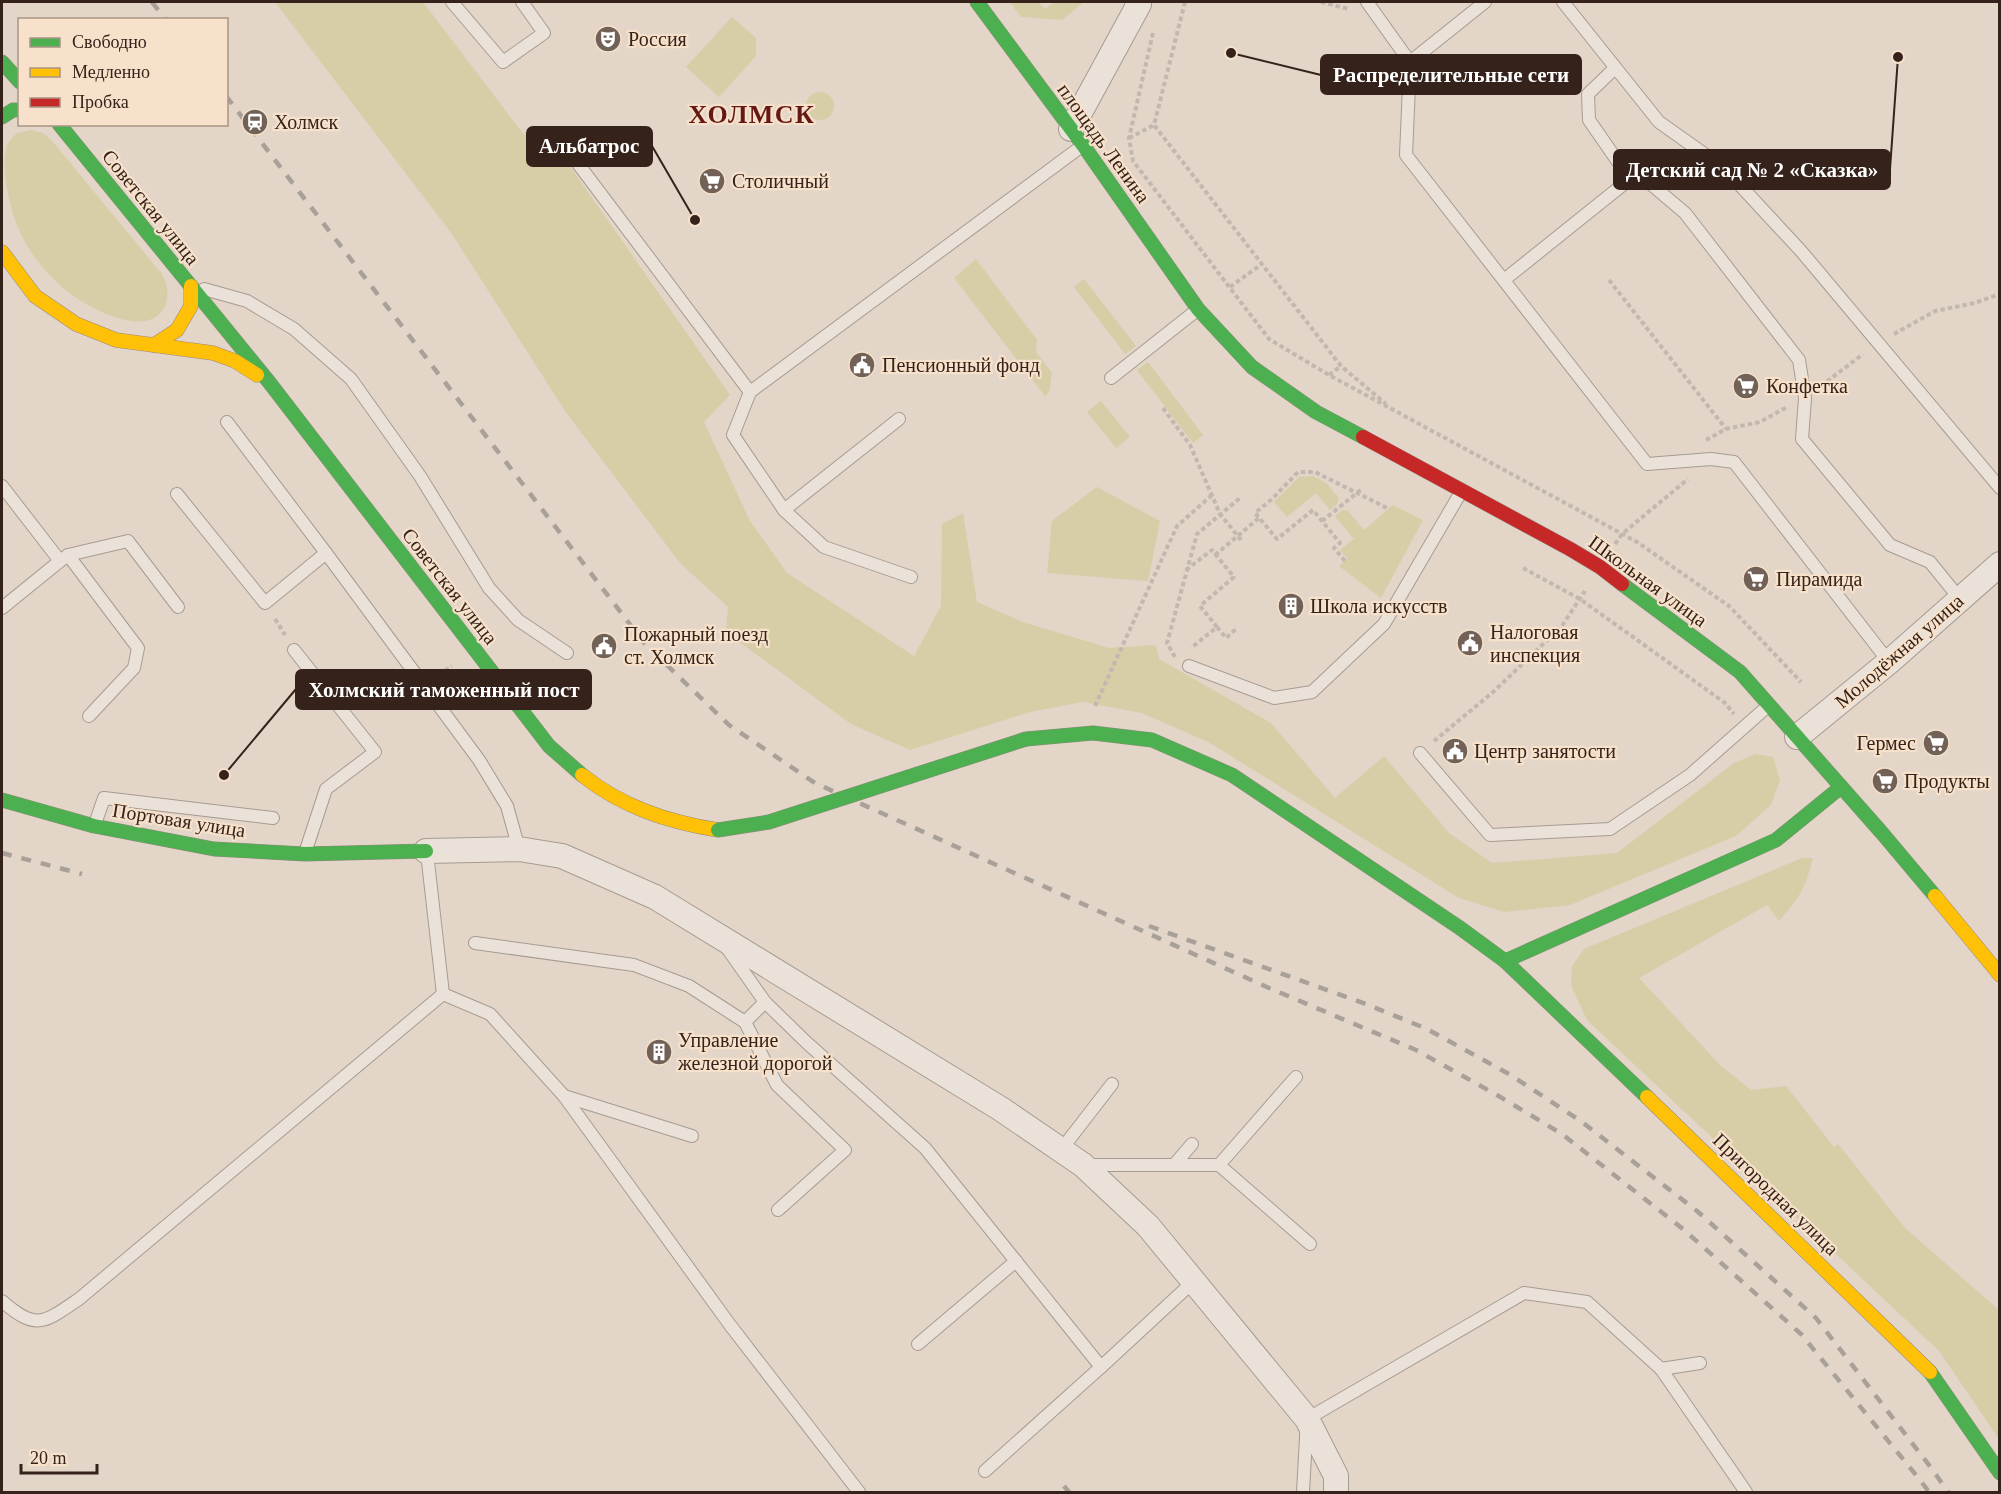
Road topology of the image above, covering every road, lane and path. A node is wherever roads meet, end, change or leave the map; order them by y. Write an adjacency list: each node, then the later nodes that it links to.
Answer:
1 (452, 2): 2 (lane)
2 (522, 2)
3 (977, 2): 18 (main road, площадь Ленина)
4 (1139, 2): 18 (street)
5 (1185, 2): 16 (path)
6 (1366, 2): 11 (lane)
7 (1485, 2): 11 (lane)
8 (1563, 2): 12 (lane)
9 (1155, 28): 19 (path)
10 (2, 62): 13 (main road)
11 (1410, 62): 24 (lane)
12 (1615, 68): 21 (lane); 30 (lane)
13 (18, 80)
14 (18, 110): 15 (main road)
15 (2, 117)
16 (1154, 125): 19 (path); 23 (path)
17 (61, 126): 26 (main road, Советская улица)
18 (1077, 137): 29 (main road, площадь Ленина); 36 (lane)
19 (1129, 138): 27 (path)
20 (579, 165): 36 (lane)
21 (1630, 180): 24 (lane); 37 (lane)
22 (2, 252): 31 (main road, Советская улица)
23 (1262, 264): 27 (path); 32 (path)
24 (1504, 280): 81 (lane)
25 (1609, 280): 42 (path)
26 (191, 286): 31 (main road, Советская улица); 35 (main road, Советская улица); 80 (lane)
27 (1230, 288): 33 (path)
28 (2000, 294): 30 (path)
29 (1198, 309): 34 (lane); 47 (main road, Школьная улица)
30 (1878, 343): 37 (path); 45 (lane)
31 (154, 345): 35 (main road, Советская улица)
32 (1341, 366): 33 (path); 39 (path)
33 (1329, 375): 39 (path)
34 (1111, 378)
35 (269, 382): 89 (main road, Советская улица, bridge)
36 (750, 392): 54 (lane)
37 (1805, 398): 42 (path); 72 (lane)
38 (1163, 408): 50 (path)
39 (1393, 410): 58 (path)
40 (899, 419): 54 (lane)
41 (227, 422): 62 (lane)
42 (1726, 429): 43 (path)
43 (1702, 443)
44 (2, 486): 64 (lane)
45 (2000, 488)
46 (1362, 489): 48 (path)
47 (1461, 491): 67 (main road, Школьная улица); 82 (lane)
48 (1357, 493): 53 (path); 56 (path); 57 (path)
49 (177, 494): 73 (lane)
50 (1212, 495): 55 (path); 83 (path)
51 (1239, 498): 55 (path)
52 (1658, 506): 58 (path)
53 (1387, 508)
54 (784, 510): 70 (lane)
55 (1220, 514): 59 (path); 69 (path)
56 (1259, 518): 57 (path); 59 (path)
57 (1322, 522): 60 (path)
58 (1622, 534): 67 (path); 84 (path)
59 (1239, 538): 63 (path)
60 (1334, 548): 61 (path); 65 (path)
61 (1328, 552)
62 (326, 553): 73 (lane); 95 (lane)
63 (1215, 555): 69 (path); 76 (path)
64 (64, 558): 74 (lane); 75 (lane); 86 (lane)
65 (1345, 561)
66 (2000, 564): 72 (street, Молодёжная улица)
67 (1600, 567): 71 (path); 85 (main road, Школьная улица)
68 (1523, 568): 71 (path)
69 (1186, 570): 82 (path)
70 (911, 577)
71 (1580, 599): 87 (path); 90 (path)
72 (1960, 599): 81 (street, Молодёжная улица)
73 (265, 603): 78 (path)
74 (178, 607)
75 (2, 608)
76 (1217, 627): 77 (path); 79 (path)
77 (1236, 628)
78 (294, 650): 97 (lane)
79 (1188, 651)
80 (567, 653)
81 (1889, 662): 88 (street, Молодёжная улица)
82 (1183, 663)
83 (1106, 682)
84 (1801, 682)
85 (1769, 705): 87 (lane); 88 (main road, Школьная улица)
86 (89, 716)
87 (1745, 726): 90 (lane)
88 (1797, 737): 91 (main road, Школьная улица)
89 (1026, 739): 100 (main road, Пригородная улица)
90 (1420, 753)
91 (1841, 787): 100 (main road); 101 (main road, Школьная улица)
92 (2, 800): 94 (main road, Портовая улица)
93 (273, 818): 94 (lane)
94 (94, 826): 97 (main road, Портовая улица)
95 (519, 849): 96 (street); 98 (street)
96 (426, 851): 97 (main road, Портовая улица); 102 (lane)
97 (305, 855)
98 (720, 938): 103 (lane); 110 (street)
99 (475, 943): 104 (lane)
100 (1504, 961): 125 (main road, Пригородная улица)
101 (2000, 975)
102 (443, 994): 107 (lane); 118 (lane)
103 (765, 1002): 104 (lane); 116 (lane)
104 (745, 1022): 114 (lane)
105 (1296, 1077): 113 (lane)
106 (1112, 1084): 110 (lane)
107 (564, 1096): 108 (lane); 126 (lane)
108 (692, 1136)
109 (1192, 1144): 112 (lane)
110 (1061, 1150): 111 (street)
111 (1083, 1165): 112 (lane); 117 (street)
112 (1174, 1165): 113 (lane)
113 (1219, 1165): 115 (lane)
114 (778, 1210)
115 (1310, 1244)
116 (1016, 1261): 119 (lane); 121 (lane)
117 (1194, 1281): 121 (lane); 123 (street)
118 (2, 1302)
119 (918, 1344)
120 (1700, 1363): 122 (lane)
121 (1101, 1367): 124 (lane)
122 (1661, 1369): 123 (lane); 129 (lane)
123 (1307, 1419): 127 (lane); 128 (street)
124 (985, 1471)
125 (2000, 1473)
126 (859, 1492)
127 (1303, 1492)
128 (1336, 1492)
129 (1746, 1492)

